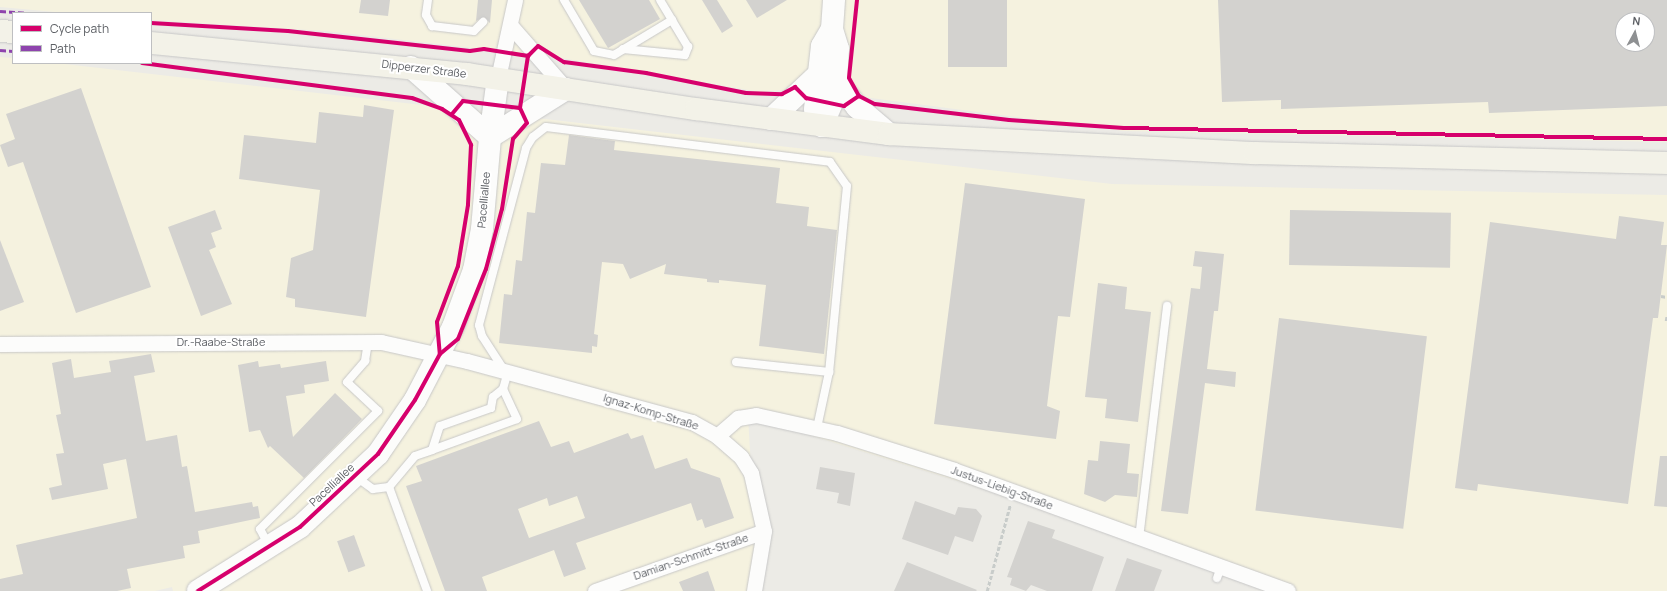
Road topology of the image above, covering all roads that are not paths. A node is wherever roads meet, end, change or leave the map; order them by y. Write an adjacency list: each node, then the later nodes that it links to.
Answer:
1 (428, 0): 7 (lane)
2 (514, 0): 8 (street)
3 (564, 0): 12 (lane)
4 (660, 0): 6 (lane)
5 (834, 0): 15 (main road)
6 (672, 20): 12 (lane); 12 (lane)
7 (482, 22)
8 (510, 25): 14 (street); 16 (street)
9 (0, 31): 10 (main road)
10 (12, 32)
11 (152, 43): 13 (main road, Dipperzer Straße)
12 (623, 49)
13 (411, 67): 14 (main road, Dipperzer Straße); 20 (main road)
14 (498, 78): 16 (main road, Dipperzer Straße); 20 (main road, Pacelliallee)
15 (828, 78): 17 (main road); 18 (main road); 19 (main road)
16 (566, 89): 17 (main road, Dipperzer Straße); 20 (main road)
17 (771, 119): 18 (main road, Dipperzer Straße)
18 (822, 126): 19 (main road, Dipperzer Straße)
19 (889, 134): 21 (main road, Dipperzer Straße)
20 (490, 137): 25 (main road, Pacelliallee)
21 (1667, 163)
22 (1167, 306): 36 (lane)
23 (368, 341): 24 (street, Dr.-Raabe-Straße); 25 (street, Dr.-Raabe-Straße); 37 (lane)
24 (0, 344)
25 (440, 354): 27 (street, Ignaz-Komp-Straße); 33 (main road, Pacelliallee)
26 (736, 362): 28 (lane)
27 (506, 372): 28 (lane); 29 (lane); 31 (street, Ignaz-Komp-Straße)
28 (829, 372): 30 (lane)
29 (503, 389): 32 (lane); 32 (lane)
30 (817, 428): 31 (street, Justus-Liebig-Straße); 36 (street, Justus-Liebig-Straße)
31 (717, 436): 35 (street, Ignaz-Komp-Straße)
32 (432, 450): 34 (lane)
33 (355, 476): 34 (lane); 37 (main road, Pacelliallee)
34 (389, 487): 39 (lane)
35 (764, 531): 40 (street, Damian-Schmitt-Straße); 41 (street, Ignaz-Komp-Straße)
36 (1139, 538): 42 (street, Justus-Liebig-Straße)
37 (270, 547): 38 (main road, Pacelliallee)
38 (198, 591)
39 (426, 591)
40 (595, 591)
41 (754, 591)
42 (1288, 591)

